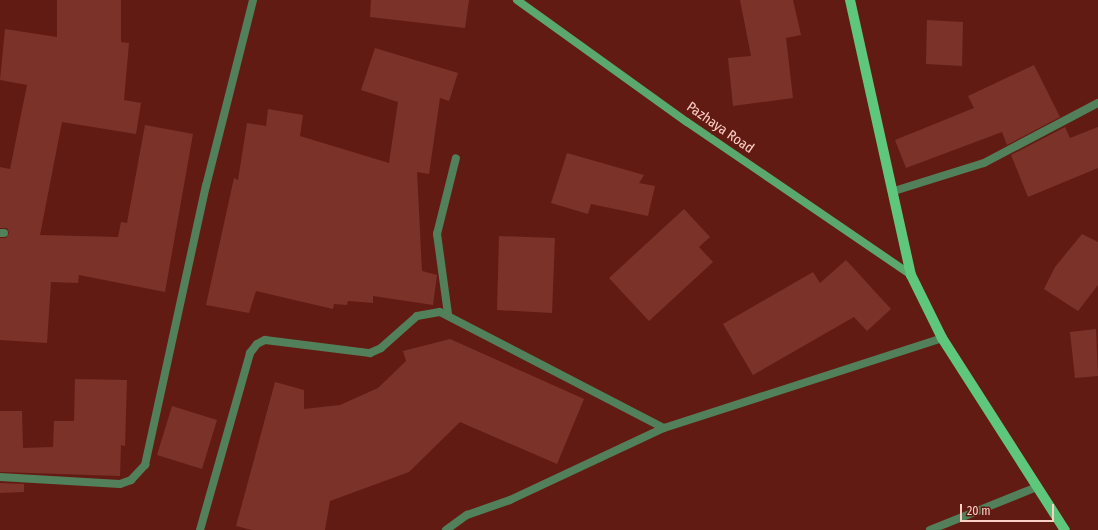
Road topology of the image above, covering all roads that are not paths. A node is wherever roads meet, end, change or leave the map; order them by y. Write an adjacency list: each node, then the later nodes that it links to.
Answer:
1 (253, 0): 11 (street)
2 (517, 0): 7 (street, Pazhaya Road)
3 (850, 0): 6 (main road)
4 (1098, 103): 6 (street)
5 (456, 158): 8 (street)
6 (894, 191): 7 (main road)
7 (911, 275): 9 (main road)
8 (448, 314): 10 (street); 13 (street)
9 (942, 338): 10 (street); 12 (main road)
10 (664, 428): 14 (street)
11 (0, 476)
12 (1037, 487): 15 (street); 16 (main road)
13 (200, 530)
14 (446, 530)
15 (930, 530)
16 (1065, 530)

